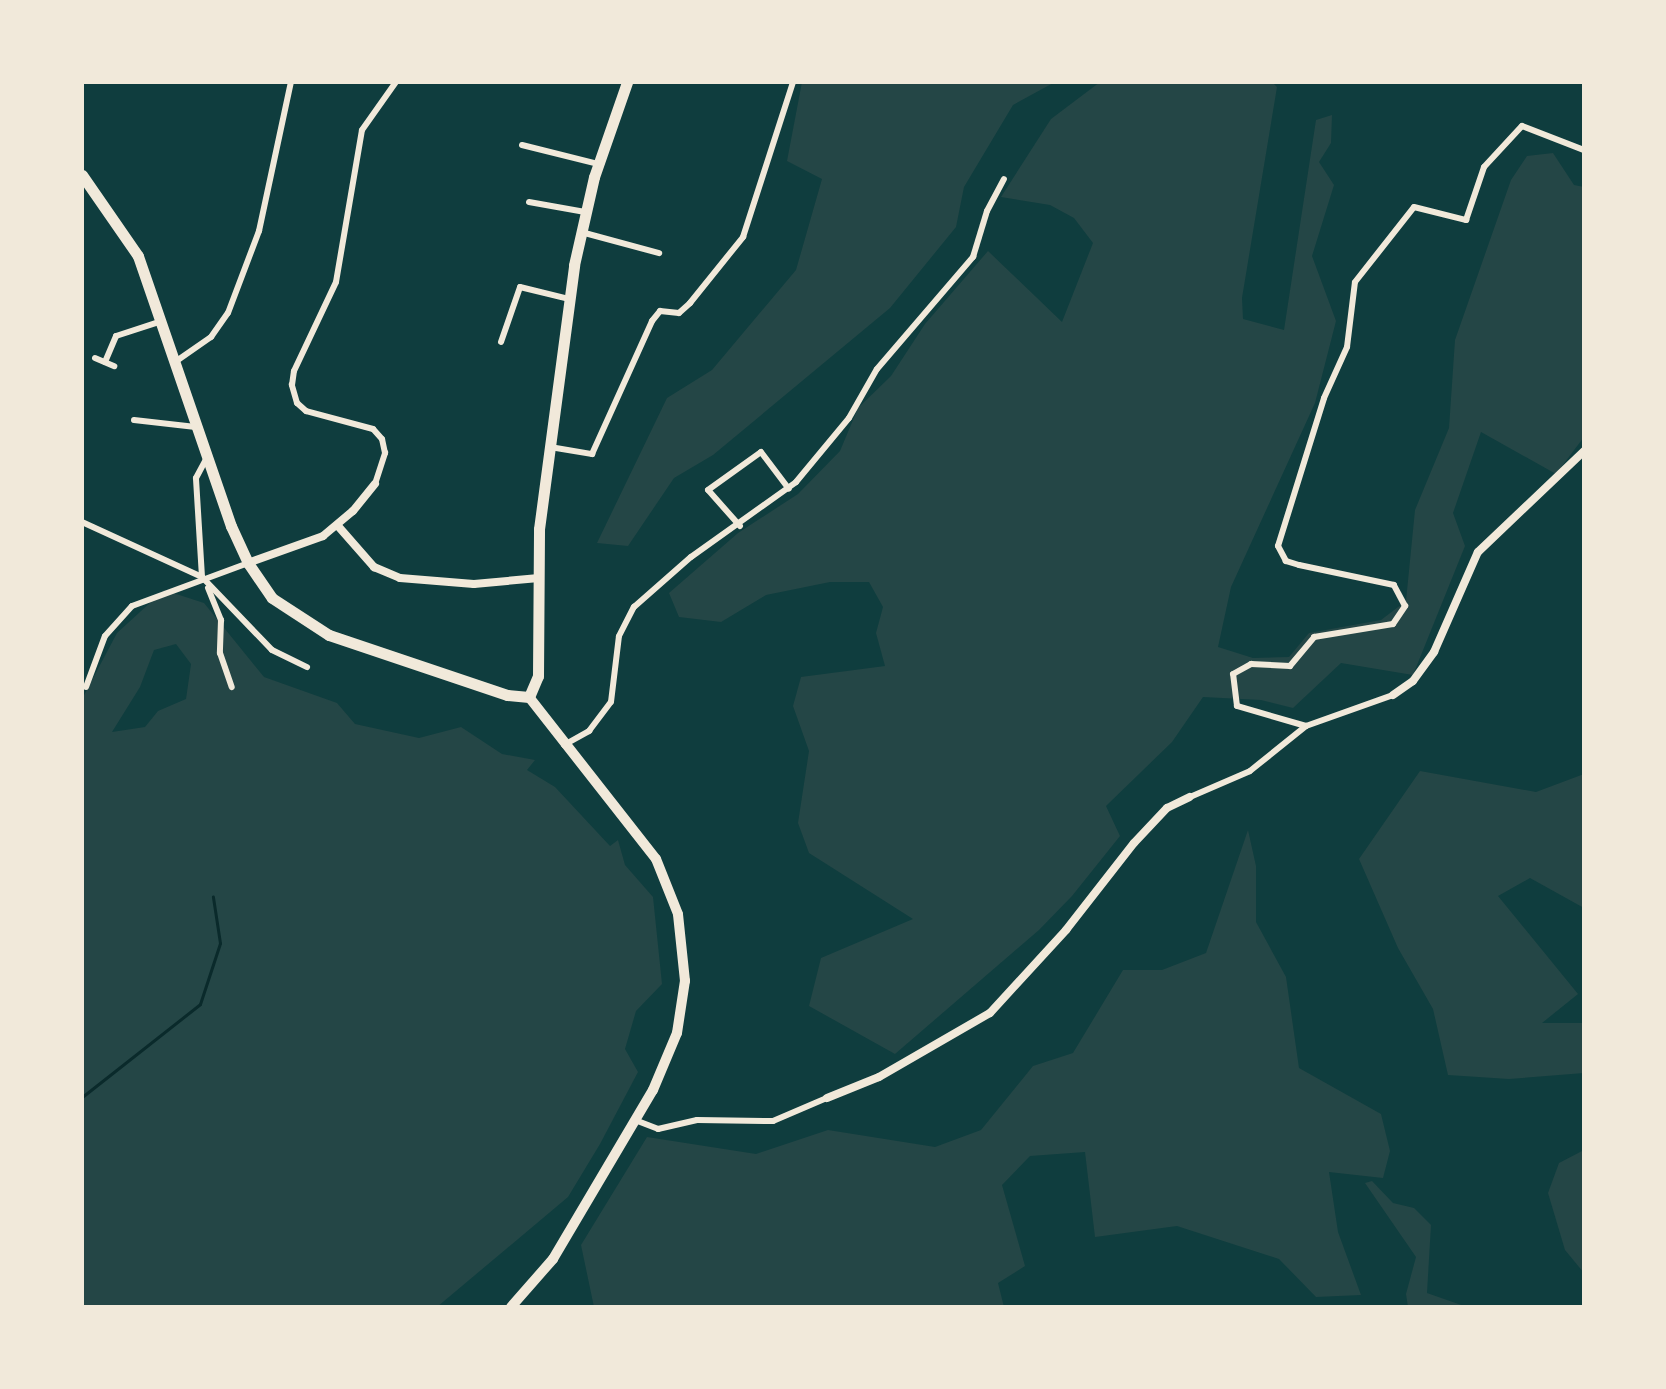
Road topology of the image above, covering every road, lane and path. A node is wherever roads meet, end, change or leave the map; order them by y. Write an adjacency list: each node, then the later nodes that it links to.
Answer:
1 (291, 82): 19 (street)
2 (396, 82): 26 (street)
3 (627, 82): 7 (highway)
4 (793, 82): 23 (street)
5 (522, 145): 7 (street)
6 (1584, 150): 39 (street)
7 (598, 164): 11 (highway)
8 (82, 175): 15 (highway)
9 (1004, 179): 27 (street)
10 (529, 202): 11 (street)
11 (585, 212): 12 (highway)
12 (581, 232): 13 (street); 14 (highway)
13 (659, 253)
14 (569, 299): 16 (street); 23 (highway)
15 (162, 321): 18 (street); 19 (highway)
16 (501, 342)
17 (95, 358): 18 (street)
18 (105, 362): 20 (street)
19 (175, 362): 22 (highway)
20 (114, 366)
21 (134, 420): 22 (street)
22 (196, 427): 25 (highway)
23 (550, 447): 32 (highway)
24 (1584, 451): 37 (street)
25 (207, 457): 31 (highway); 33 (street)
26 (375, 484): 29 (street)
27 (789, 489): 30 (street); 30 (street)
28 (82, 522): 33 (street)
29 (338, 526): 31 (street); 32 (street)
30 (740, 526): 40 (street)
31 (248, 563): 33 (street); 38 (highway)
32 (539, 578): 38 (highway)
33 (204, 579): 34 (street); 35 (street); 36 (street)
34 (307, 667)
35 (86, 687)
36 (232, 687)
37 (1393, 695): 39 (street)
38 (529, 697): 40 (main road)
39 (1306, 726): 41 (street)
40 (564, 745): 43 (main road)
41 (1190, 797): 42 (street)
42 (827, 1098): 43 (street)
43 (635, 1120): 44 (main road)
44 (511, 1307)

